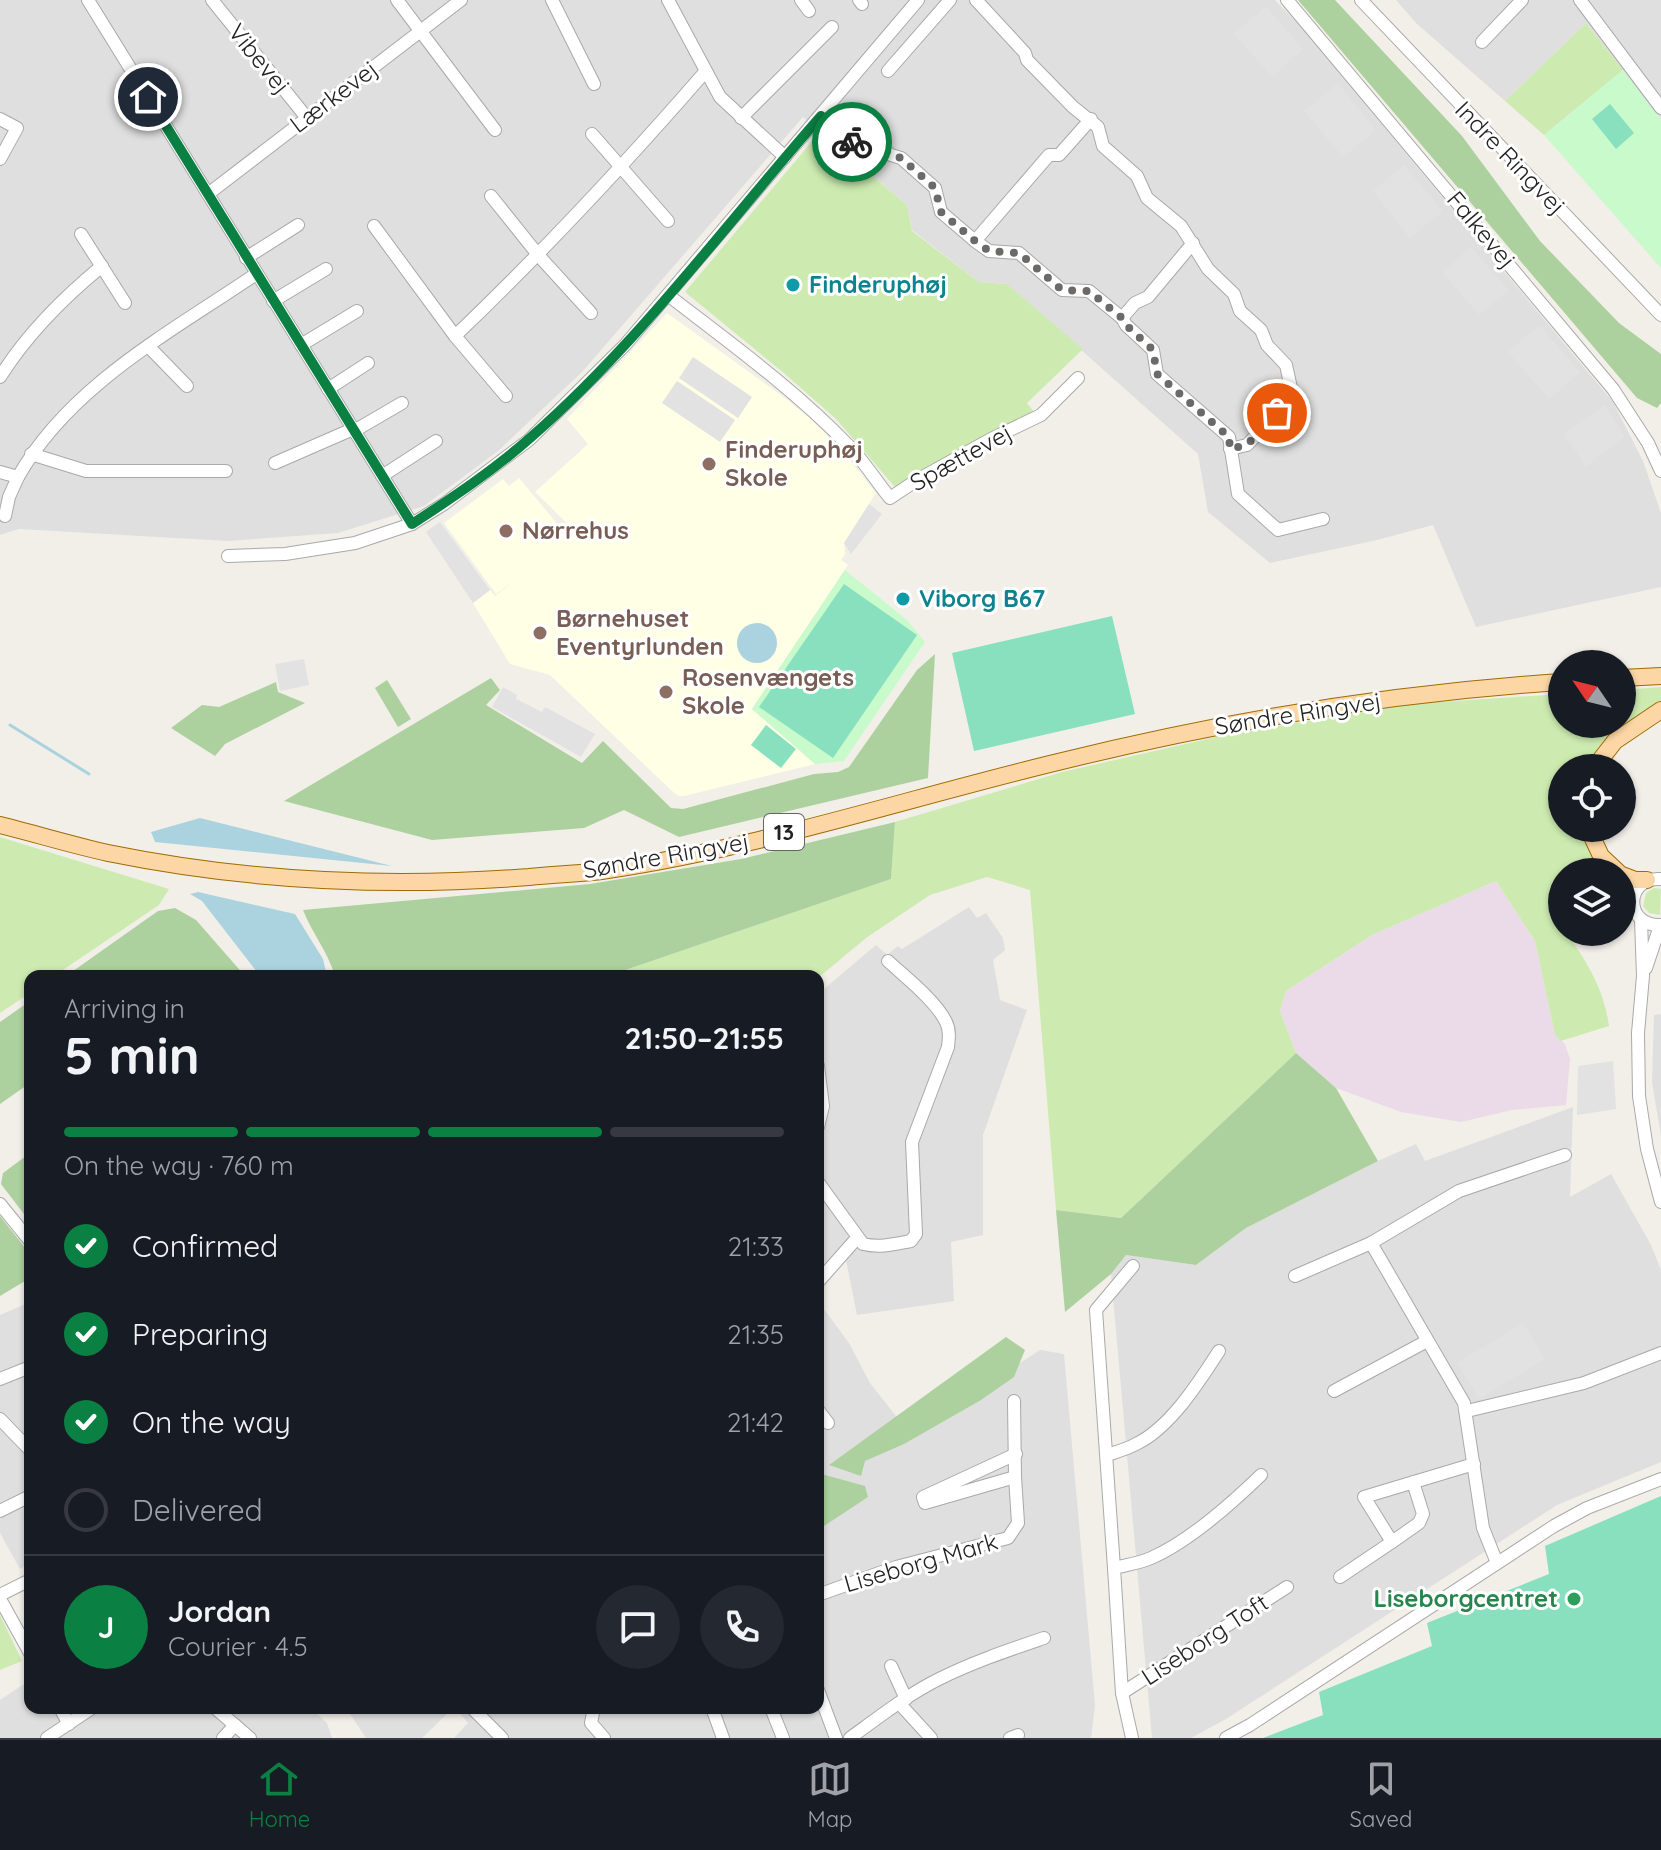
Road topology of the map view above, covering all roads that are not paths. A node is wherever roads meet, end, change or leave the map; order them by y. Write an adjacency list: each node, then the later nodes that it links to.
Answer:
1 (88, 0): 31 (street)
2 (212, 0): 22 (street, Vibevej)
3 (397, 0): 15 (street)
4 (461, 0): 15 (street, Lærkevej)
5 (552, 0): 19 (street)
6 (668, 0): 18 (street)
7 (918, 0): 21 (street)
8 (950, 0): 17 (street)
9 (976, 0): 25 (street)
10 (1287, 0): 67 (street, Falkevej)
11 (1361, 0): 49 (street, Indre Ringvej)
12 (1522, 0): 16 (street)
13 (1580, 0): 20 (street)
14 (832, 27): 23 (street)
15 (421, 31): 22 (street, Lærkevej); 26 (street)
16 (1482, 42)
17 (888, 71)
18 (705, 72): 23 (street); 30 (street)
19 (594, 84)
20 (1661, 108)
21 (821, 116): 28 (street); 37 (street)
22 (307, 118): 31 (street, Lærkevej)
23 (741, 118): 28 (street)
24 (0, 119): 29 (street)
25 (1091, 119): 37 (street); 38 (street)
26 (495, 130)
27 (592, 134): 30 (street)
28 (785, 157): 44 (street)
29 (0, 159)
30 (622, 168): 33 (street); 39 (street)
31 (208, 194): 40 (street)
32 (491, 196): 39 (street)
33 (668, 221)
34 (298, 225): 40 (street)
35 (374, 226): 51 (street)
36 (81, 234): 41 (street)
37 (975, 241): 50 (street)
38 (1193, 243): 50 (street); 63 (street)
39 (539, 256): 48 (street); 51 (street)
40 (246, 258): 43 (street)
41 (102, 266): 46 (street); 55 (street)
42 (326, 269): 45 (street)
43 (256, 274): 45 (street); 53 (street)
44 (668, 295): 56 (street, Spættevej); 73 (street)
45 (273, 301): 52 (street)
46 (125, 303)
47 (357, 311): 52 (street)
48 (591, 313)
49 (1661, 315)
50 (1122, 318): 63 (street)
51 (455, 336): 59 (street)
52 (301, 345): 58 (street)
53 (148, 346): 57 (street); 64 (street)
54 (368, 363): 58 (street)
55 (0, 377)
56 (1078, 378)
57 (187, 386)
58 (328, 389): 61 (street)
59 (506, 396)
60 (402, 403): 61 (street)
61 (353, 430): 65 (street); 69 (street)
62 (436, 441): 69 (street)
63 (1230, 449): 72 (street)
64 (31, 454): 66 (street); 70 (street)
65 (275, 463)
66 (226, 471)
67 (1661, 471)
68 (0, 472): 70 (street)
69 (382, 476): 73 (street)
70 (18, 477): 71 (street)
71 (5, 516)
72 (1323, 519)
73 (412, 524): 74 (street)
74 (228, 556)
75 (1661, 676): 76 (main road)
76 (1636, 677)
77 (1548, 683): 80 (main road, Søndre Ringvej / 13)
78 (1661, 710): 79 (main road)
79 (1605, 754)
80 (0, 825)
81 (1657, 878): 82 (main road); 83 (street)
82 (1636, 880)
83 (1641, 920): 84 (street); 86 (street)
84 (1660, 926): 86 (street)
85 (888, 961): 92 (street)
86 (1643, 976): 89 (street)
87 (1565, 1155): 93 (street)
88 (824, 1191): 92 (street)
89 (1661, 1202)
90 (0, 1204): 91 (street)
91 (24, 1234)
92 (857, 1238): 95 (street)
93 (1371, 1243): 96 (street); 97 (street)
94 (1133, 1266): 110 (street, Liseborg Toft)
95 (824, 1275)
96 (1295, 1276)
97 (1427, 1341): 102 (street); 104 (street)
98 (1219, 1351): 110 (street)
99 (1661, 1353): 104 (street)
100 (24, 1369): 101 (street)
101 (0, 1379)
102 (1334, 1391)
103 (1014, 1401): 109 (street, Liseborg Mark)
104 (1467, 1411): 111 (street)
105 (824, 1418): 107 (street)
106 (0, 1419): 108 (street)
107 (828, 1423)
108 (24, 1444)
109 (1016, 1454): 113 (street, Liseborg Mark); 113 (street)
110 (1107, 1455): 120 (street, Liseborg Toft)
111 (1474, 1464): 115 (street); 119 (street)
112 (1261, 1475): 120 (street)
113 (1015, 1477): 124 (street, Liseborg Mark)
114 (1661, 1479): 119 (street)
115 (1413, 1482): 118 (street); 118 (street)
116 (24, 1499): 117 (street)
117 (0, 1511)
118 (1392, 1542): 121 (street)
119 (1497, 1563): 152 (street)
120 (1114, 1568): 129 (street, Liseborg Toft)
121 (1340, 1577)
122 (24, 1583): 125 (street)
123 (1287, 1587): 129 (street, Liseborg Toft)
124 (824, 1593)
125 (0, 1597): 127 (street)
126 (1044, 1638): 130 (street)
127 (24, 1642)
128 (891, 1666): 130 (street)
129 (1122, 1693): 151 (street, Liseborg Toft)
130 (903, 1701): 149 (street); 150 (street)
131 (824, 1706): 148 (street)
132 (63, 1714): 139 (street)
133 (83, 1714): 139 (street)
134 (222, 1714): 140 (street)
135 (478, 1714): 144 (street)
136 (593, 1714): 145 (street)
137 (716, 1714): 146 (street)
138 (773, 1714): 147 (street)
139 (69, 1724): 141 (street)
140 (235, 1725): 142 (street); 143 (street)
141 (47, 1738)
142 (223, 1738)
143 (250, 1738)
144 (502, 1738)
145 (604, 1738)
146 (723, 1738)
147 (783, 1738)
148 (836, 1738)
149 (850, 1738)
150 (931, 1738)
151 (1132, 1738)
152 (1226, 1738)

